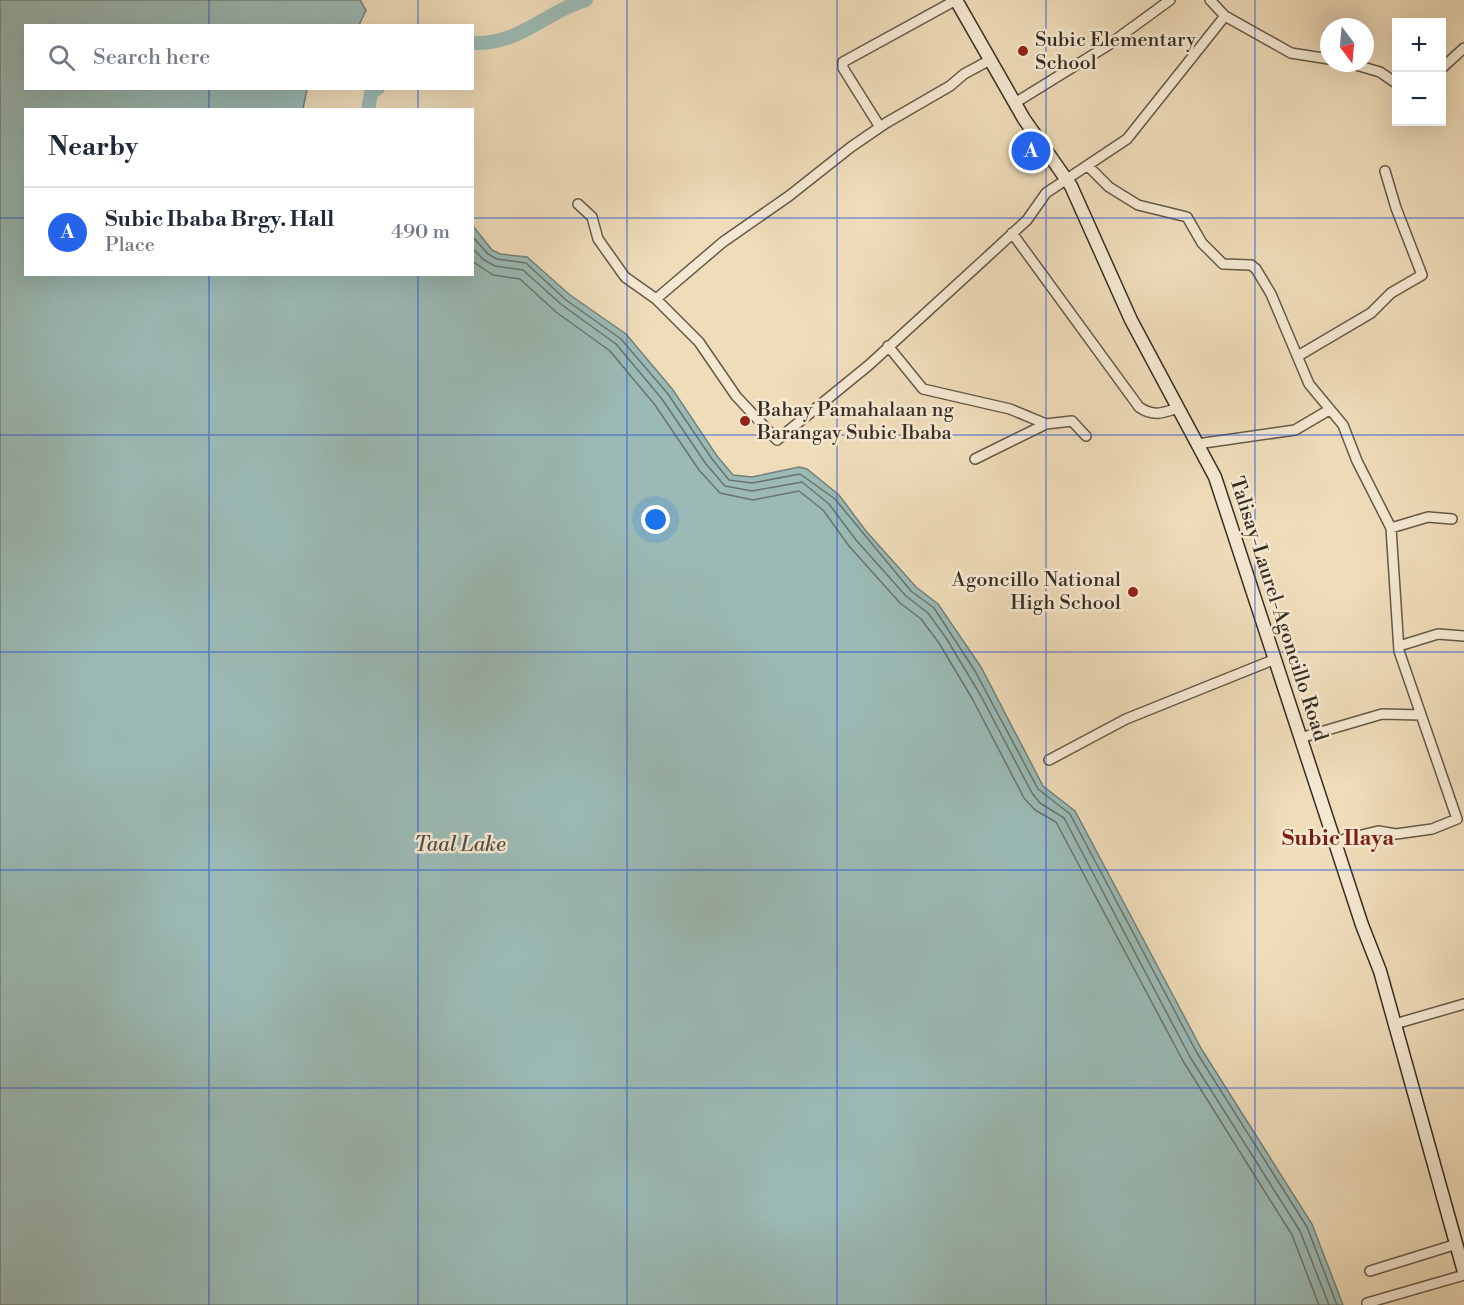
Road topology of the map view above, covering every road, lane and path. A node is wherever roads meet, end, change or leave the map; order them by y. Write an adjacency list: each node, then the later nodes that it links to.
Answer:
1 (956, 0): 7 (main road, Talisay-Laurel-Agoncillo Road); 12 (street)
2 (1170, 0): 11 (street)
3 (1210, 0): 4 (street)
4 (1225, 16): 6 (street); 13 (street)
5 (1464, 48): 8 (street)
6 (1320, 58)
7 (990, 60): 11 (main road, Talisay-Laurel-Agoncillo Road); 12 (street)
8 (1446, 64)
9 (1374, 70): 10 (street)
10 (1392, 80)
11 (1015, 103): 15 (main road, Talisay-Laurel-Agoncillo Road)
12 (880, 127): 18 (street)
13 (1088, 166): 15 (street); 20 (street)
14 (1385, 171): 20 (street)
15 (1067, 181): 17 (street); 21 (main road, Talisay-Laurel-Agoncillo Road)
16 (578, 204): 18 (street)
17 (1012, 233): 19 (street); 21 (street)
18 (656, 299): 19 (street)
19 (888, 346): 23 (street)
20 (1298, 356): 22 (street)
21 (1178, 408): 25 (main road, Talisay-Laurel-Agoncillo Road)
22 (1329, 410): 25 (street); 28 (street)
23 (1046, 424): 24 (street); 26 (street)
24 (1086, 436)
25 (1197, 444): 31 (main road, Talisay-Laurel-Agoncillo Road)
26 (975, 459)
27 (1452, 519): 28 (street)
28 (1391, 528): 30 (street)
29 (1464, 636): 30 (street)
30 (1399, 646): 32 (street)
31 (1274, 660): 33 (main road, Talisay-Laurel-Agoncillo Road); 34 (street)
32 (1421, 715): 33 (street); 35 (street)
33 (1300, 738): 36 (main road, Talisay-Laurel-Agoncillo Road)
34 (1049, 760)
35 (1460, 818): 36 (street)
36 (1337, 842): 38 (main road, Talisay-Laurel-Agoncillo Road)
37 (1464, 1004): 38 (street)
38 (1395, 1024): 39 (main road, Talisay-Laurel-Agoncillo Road)
39 (1457, 1244): 40 (street); 41 (main road, Talisay-Laurel-Agoncillo Road)
40 (1370, 1271)
41 (1464, 1274): 42 (street)
42 (1367, 1304)

